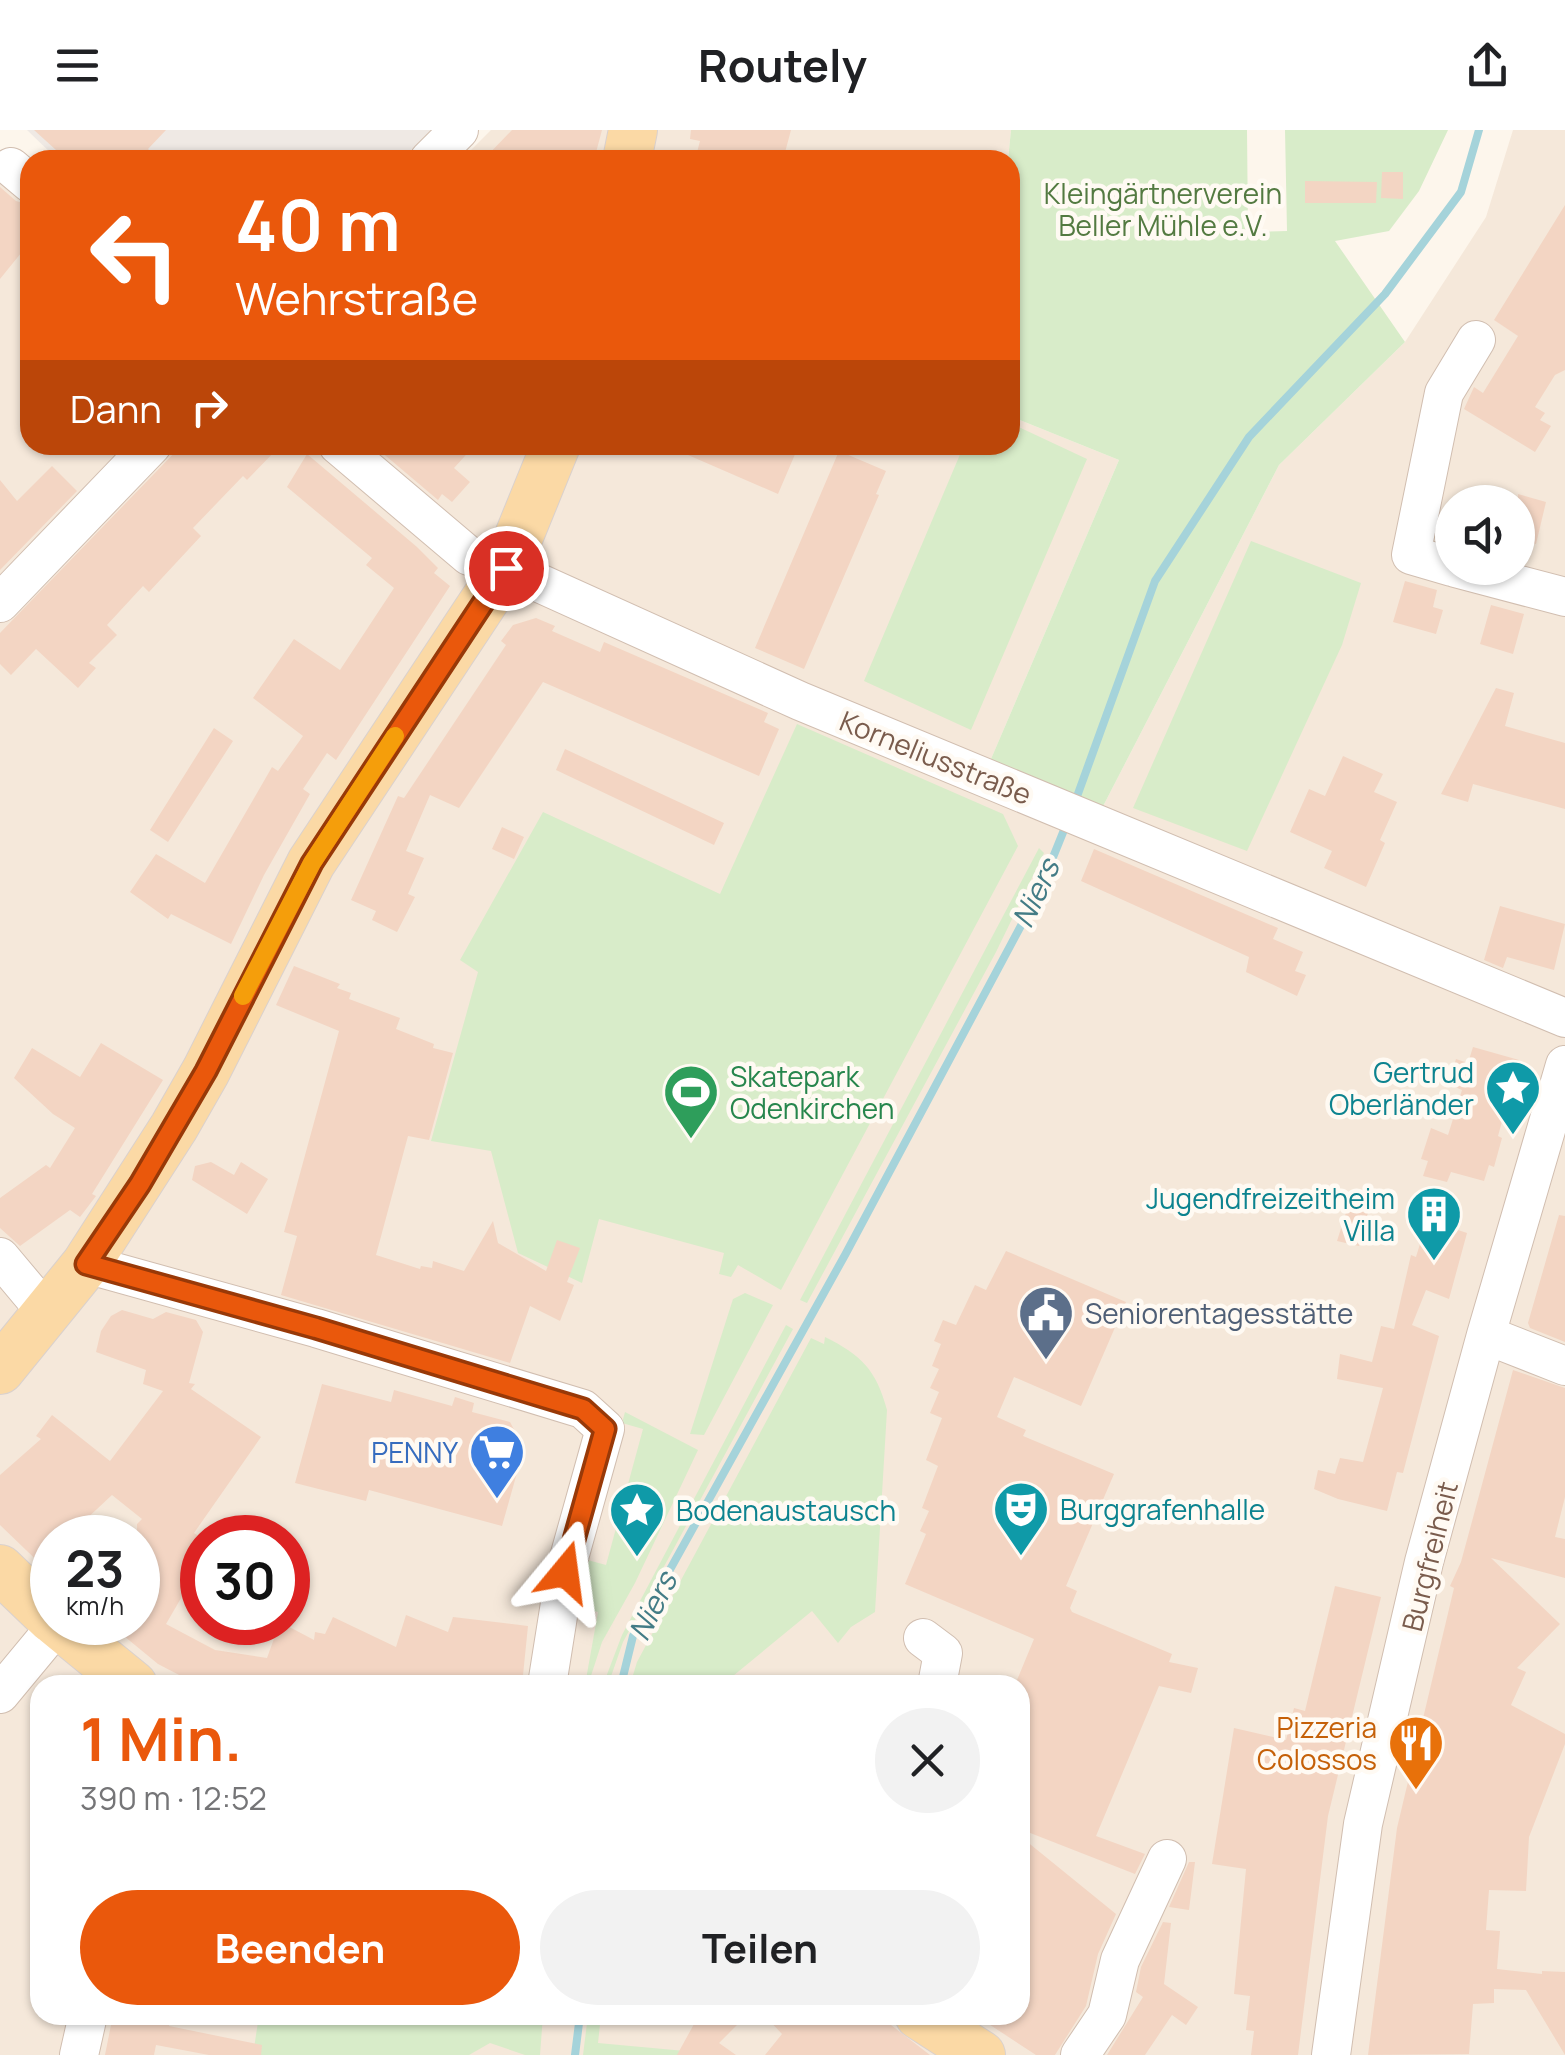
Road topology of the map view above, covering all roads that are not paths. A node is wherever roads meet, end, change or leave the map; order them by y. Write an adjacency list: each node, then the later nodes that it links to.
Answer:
1 (459, 130): 2 (street)
2 (439, 150)
3 (1476, 340): 7 (street)
4 (142, 455): 11 (street)
5 (350, 455): 8 (street, Korneliusstraße)
6 (552, 455): 8 (main road)
7 (1435, 562)
8 (506, 568): 12 (street, Korneliusstraße); 15 (main road)
9 (1521, 585): 10 (street)
10 (1565, 597)
11 (0, 603)
12 (1565, 1018)
13 (1565, 1065): 17 (street, Burgfreiheit)
14 (0, 1258): 16 (street)
15 (86, 1264): 16 (main road); 26 (street)
16 (47, 1313): 19 (main road)
17 (1486, 1335): 18 (street); 35 (street, Burgfreiheit)
18 (1565, 1366)
19 (0, 1370)
20 (0, 1569): 21 (main road)
21 (30, 1598)
22 (923, 1638): 27 (street)
23 (37, 1645): 28 (street)
24 (83, 1645): 25 (main road)
25 (121, 1675)
26 (549, 1675)
27 (939, 1675)
28 (0, 1694)
29 (1166, 1859): 34 (street)
30 (86, 2025): 32 (street)
31 (934, 2025): 33 (main road)
32 (80, 2055)
33 (981, 2055)
34 (1080, 2055)
35 (1331, 2055)

